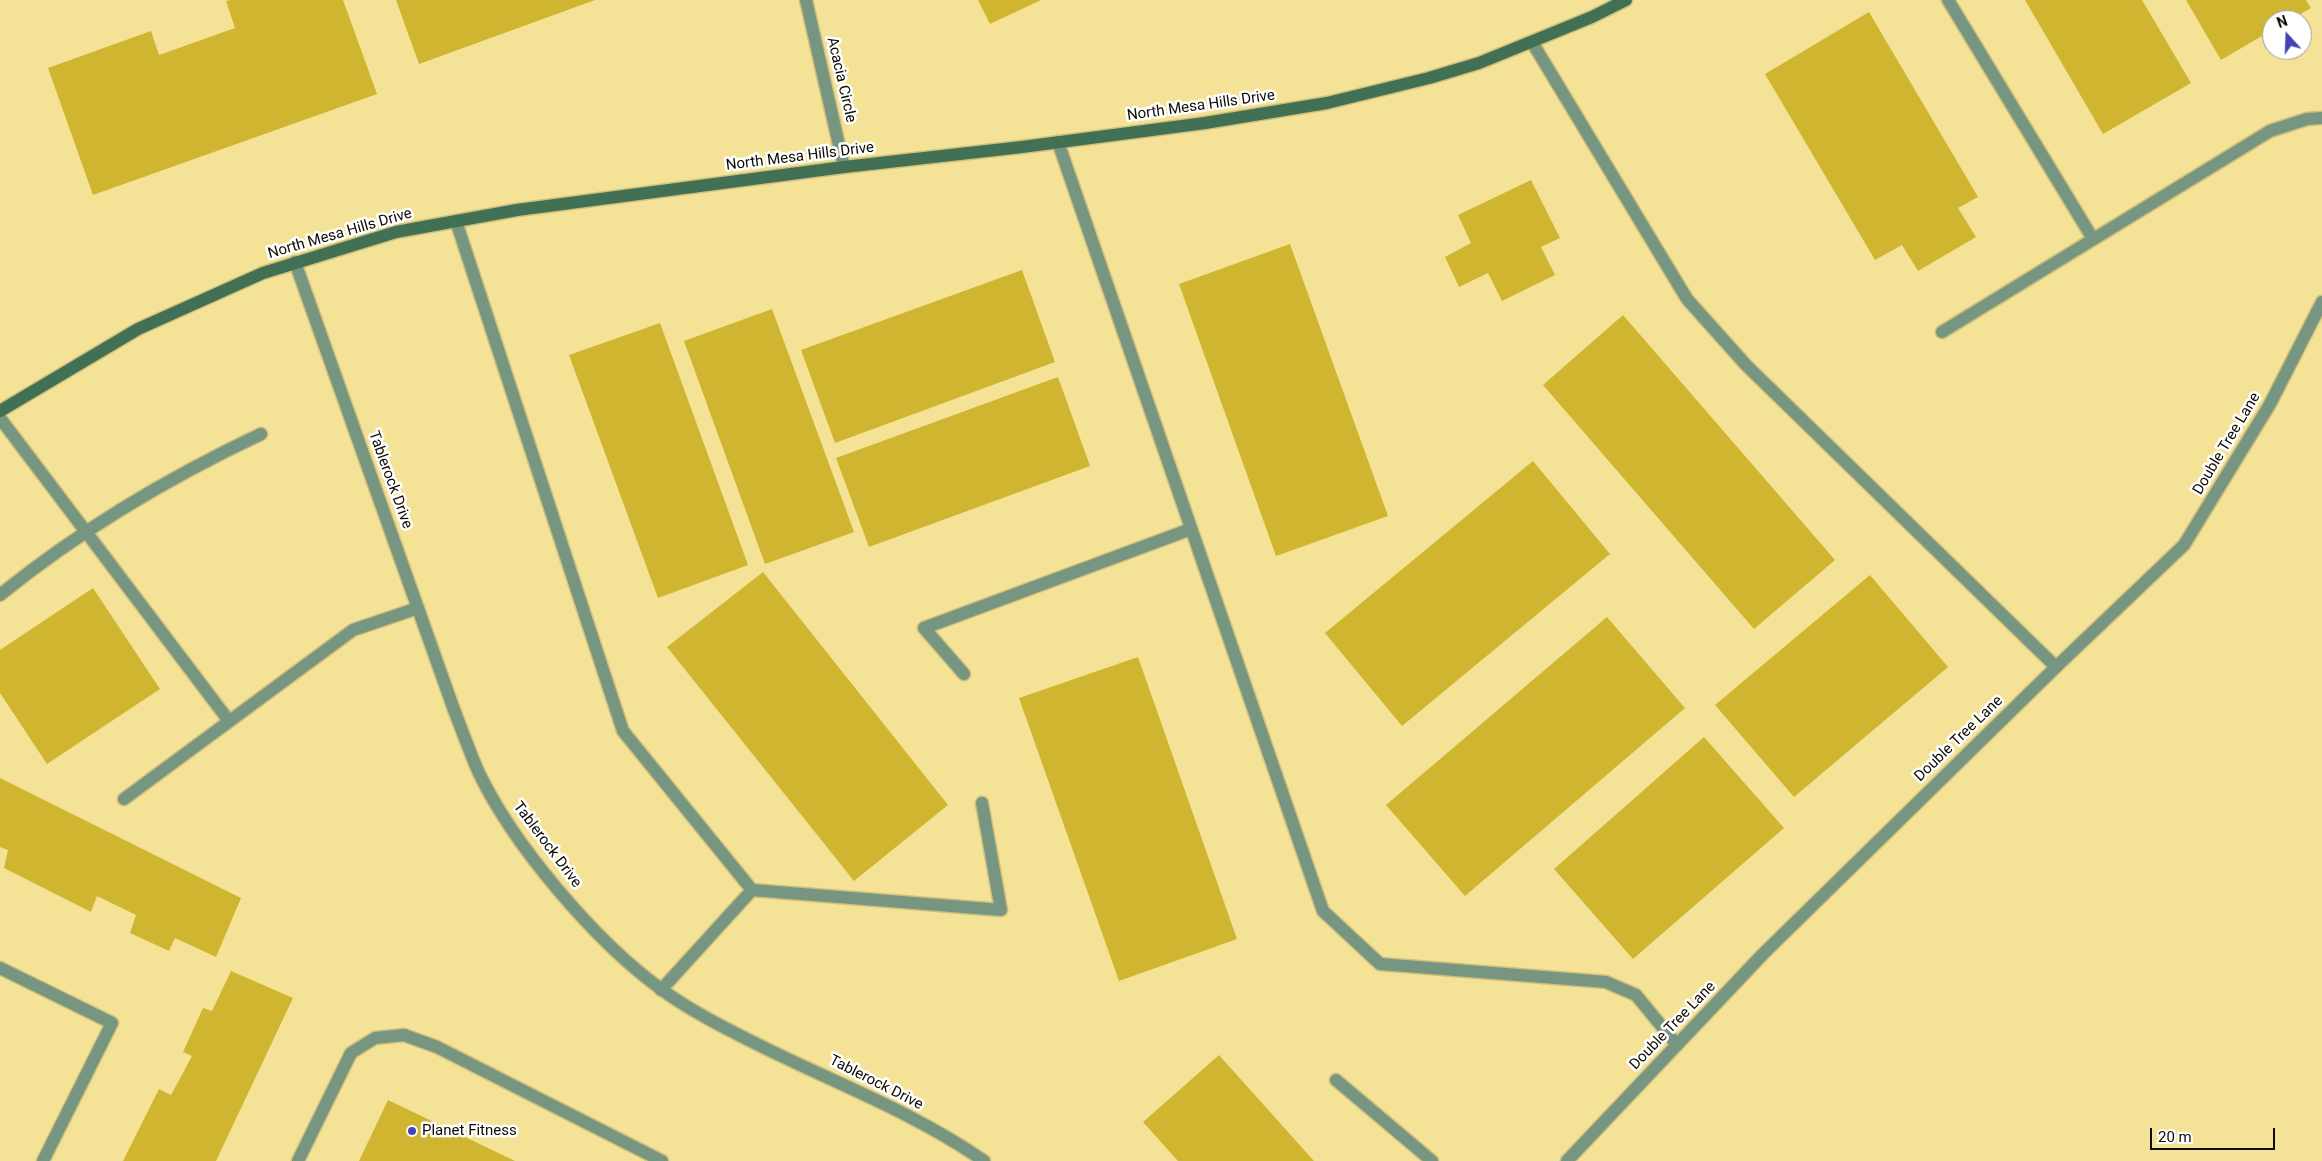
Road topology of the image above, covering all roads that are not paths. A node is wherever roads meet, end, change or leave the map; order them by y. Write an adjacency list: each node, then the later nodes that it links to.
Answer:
1 (806, 0): 7 (street, Acacia Circle)
2 (1626, 0): 4 (street, North Mesa Hills Drive)
3 (1948, 0): 9 (street)
4 (1532, 42): 6 (street, North Mesa Hills Drive); 20 (street)
5 (2322, 118): 9 (street)
6 (1058, 142): 7 (street, North Mesa Hills Drive); 16 (street)
7 (844, 167): 8 (street, North Mesa Hills Drive)
8 (456, 221): 10 (street, North Mesa Hills Drive); 25 (street)
9 (2093, 239): 12 (street)
10 (295, 262): 13 (street, North Mesa Hills Drive); 19 (street, Tablerock Drive)
11 (2322, 302): 20 (street, Double Tree Lane)
12 (1942, 332)
13 (0, 411)
14 (0, 418): 17 (street)
15 (261, 434): 17 (street)
16 (1192, 529): 21 (street); 28 (street)
17 (86, 531): 18 (street); 22 (street)
18 (0, 595)
19 (418, 608): 22 (street); 27 (street, Tablerock Drive)
20 (2056, 667): 28 (street, Double Tree Lane)
21 (964, 674)
22 (228, 722): 23 (street)
23 (124, 799)
24 (982, 803): 25 (street)
25 (752, 890): 27 (street)
26 (0, 968): 30 (street)
27 (662, 990): 33 (street, Tablerock Drive)
28 (1677, 1045): 35 (street, Double Tree Lane)
29 (1336, 1080): 34 (street)
30 (43, 1161)
31 (298, 1161): 32 (street)
32 (662, 1161)
33 (984, 1161)
34 (1432, 1161)
35 (1567, 1161)

